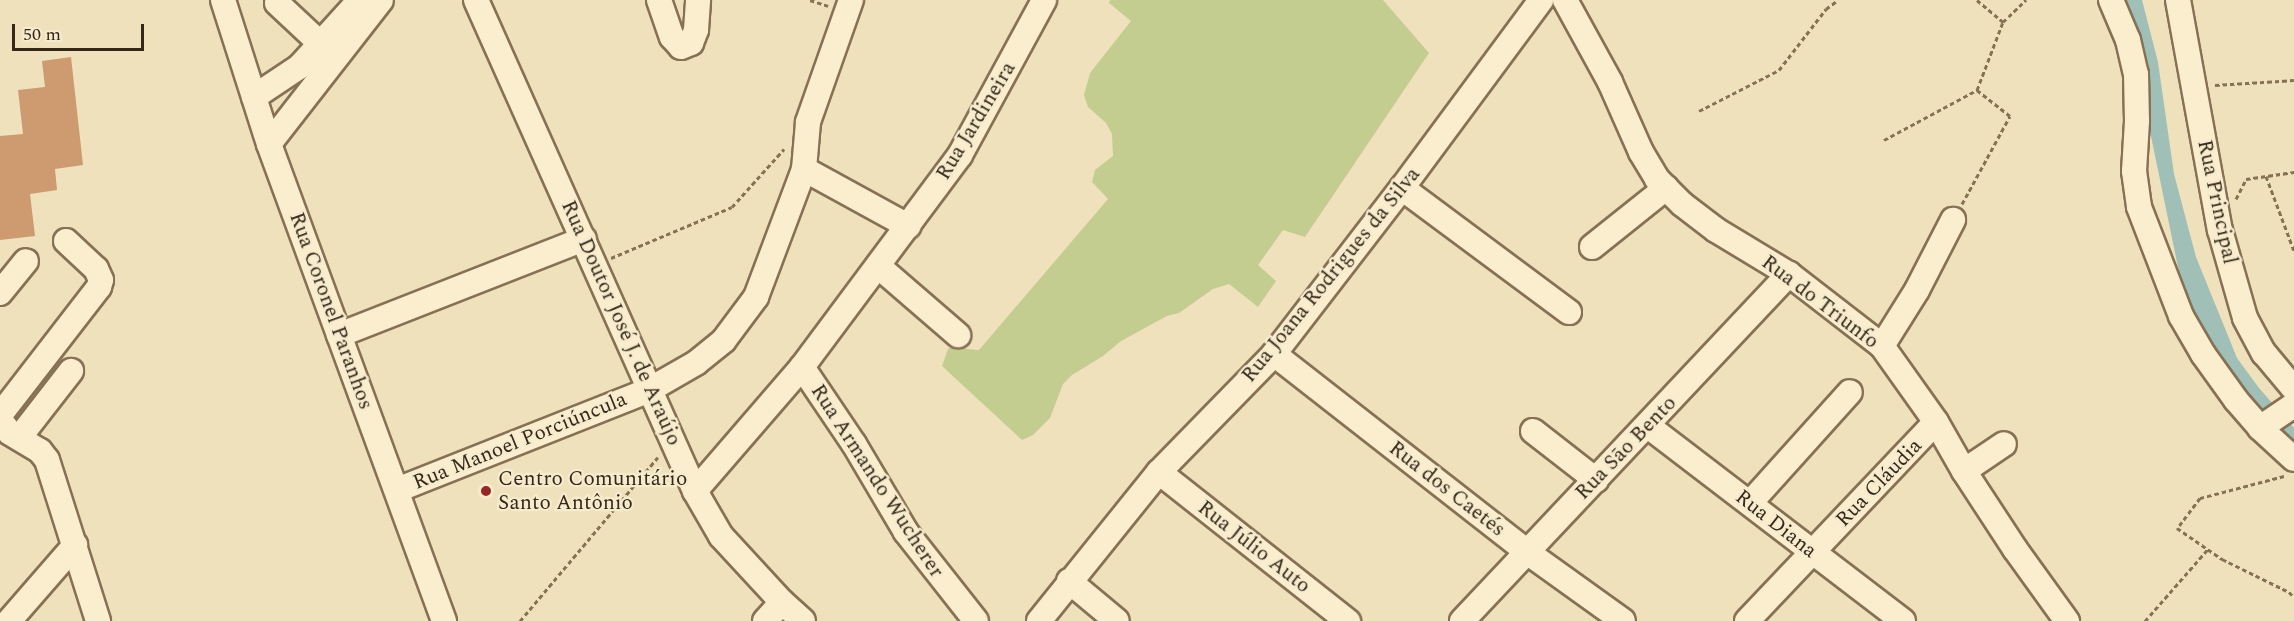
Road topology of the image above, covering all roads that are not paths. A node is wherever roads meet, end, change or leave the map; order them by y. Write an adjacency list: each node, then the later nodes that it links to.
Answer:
1 (223, 0): 15 (street, Rua Coronel Paranhos)
2 (360, 0): 14 (street)
3 (381, 0): 16 (street)
4 (476, 0): 22 (street, Rua Doutor José J. de Araújo)
5 (698, 0): 13 (street)
6 (851, 0): 17 (street, Rua Manoel Porciúncula)
7 (1044, 0): 21 (street, Rua Jardineira)
8 (1541, 0): 18 (street, Rua Joana Rodrigues da Silva)
9 (1565, 0): 19 (street, Rua do Triunfo)
10 (2111, 0): 43 (street)
11 (2178, 0): 38 (street, Rua Principal)
12 (277, 3): 14 (street)
13 (663, 11)
14 (321, 44): 15 (street)
15 (254, 97): 16 (street, Rua Coronel Paranhos)
16 (269, 144): 30 (street, Rua Coronel Paranhos)
17 (804, 169): 21 (street); 36 (street, Rua Manoel Porciúncula)
18 (1402, 188): 29 (street); 33 (street, Rua Joana Rodrigues da Silva)
19 (1666, 188): 24 (street); 27 (street, Rua do Triunfo)
20 (1953, 220): 32 (street)
21 (908, 226): 26 (street, Rua Jardineira)
22 (584, 239): 30 (street); 36 (street, Rua Doutor José J. de Araújo)
23 (66, 241): 39 (street)
24 (1592, 247)
25 (26, 261): 28 (street)
26 (878, 266): 31 (street); 34 (street, Rua Jardineira)
27 (1789, 274): 32 (street, Rua do Triunfo); 42 (street, Rua São Bento)
28 (0, 293)
29 (1569, 312)
30 (339, 335): 51 (street, Rua Coronel Paranhos)
31 (958, 335)
32 (1882, 346): 41 (street, Rua do Triunfo)
33 (1274, 354): 49 (street, Rua Joana Rodrigues da Silva); 55 (street, Rua dos Caetés)
34 (802, 367): 52 (street, Rua Jardineira); 64 (street, Rua Armando Wucherer)
35 (71, 371): 45 (street)
36 (649, 390): 51 (street, Rua Manoel Porciúncula); 52 (street, Rua Doutor José J. de Araújo)
37 (1850, 392): 53 (street)
38 (2292, 401): 43 (street)
39 (0, 415)
40 (0, 420): 45 (street)
41 (1936, 422): 48 (street, Rua do Triunfo); 56 (street, Rua Cláudia)
42 (1648, 426): 50 (street, Rua São Bento); 53 (street, Rua Diana)
43 (2261, 427): 47 (street)
44 (1533, 431): 50 (street)
45 (19, 438): 54 (street)
46 (2004, 444): 48 (street)
47 (2294, 459)
48 (1964, 471): 72 (street, Rua do Triunfo)
49 (1159, 472): 57 (street, Rua Joana Rodrigues da Silva); 67 (street, Rua Júlio Auto)
50 (1596, 480): 55 (street, Rua São Bento)
51 (397, 490): 61 (street, Rua Coronel Paranhos)
52 (695, 491): 58 (street, Rua Doutor José J. de Araújo)
53 (1750, 503): 56 (street, Rua Diana)
54 (75, 545): 59 (street); 60 (street)
55 (1527, 552): 68 (street, Rua São Bento); 69 (street, Rua dos Caetés)
56 (1813, 552): 70 (street, Rua Cláudia); 71 (street, Rua Diana)
57 (1069, 581): 65 (street, Rua Joana Rodrigues da Silva); 66 (street)
58 (782, 602): 62 (street); 63 (street, Rua Doutor José J. de Araújo)
59 (9, 621)
60 (96, 621)
61 (444, 621)
62 (765, 621)
63 (803, 621)
64 (976, 621)
65 (1039, 621)
66 (1117, 621)
67 (1348, 621)
68 (1462, 621)
69 (1623, 621)
70 (1747, 621)
71 (1903, 621)
72 (2067, 621)

